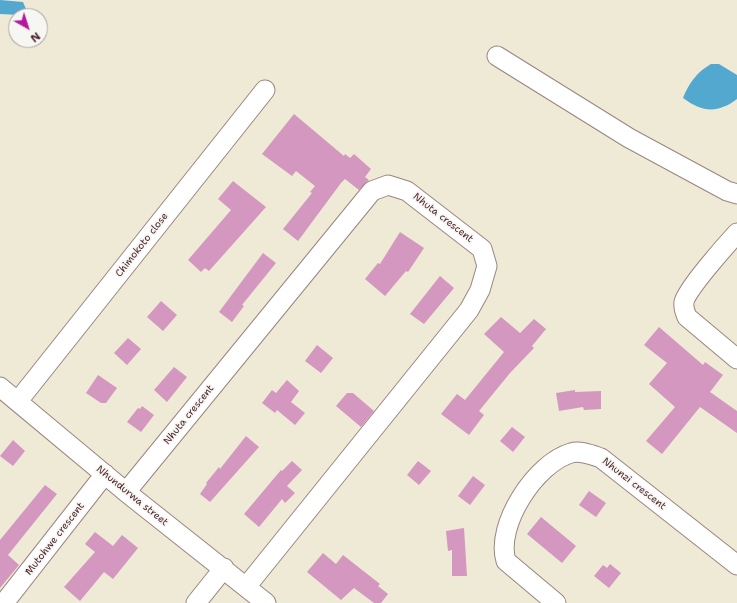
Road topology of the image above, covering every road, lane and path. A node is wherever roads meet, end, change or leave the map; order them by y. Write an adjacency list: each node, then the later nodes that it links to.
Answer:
1 (497, 56): 3 (street)
2 (265, 90): 7 (street, Chimokoto close)
3 (737, 194)
4 (737, 233): 5 (street)
5 (737, 359)
6 (0, 387): 7 (street, Nhundurwa street)
7 (18, 401): 8 (street, Nhundurwa street)
8 (105, 474): 9 (street, Nhundurwa street); 13 (street, Mutohwe crescent)
9 (126, 492): 11 (street, Nhundurwa street); 12 (street, Nhuta crescent)
10 (737, 565): 16 (street, Nhunzi crescent)
11 (224, 568): 12 (street, Nhundurwa street); 14 (street)
12 (246, 587): 15 (street, Nhundurwa street)
13 (4, 603)
14 (196, 603)
15 (266, 603)
16 (556, 603)

